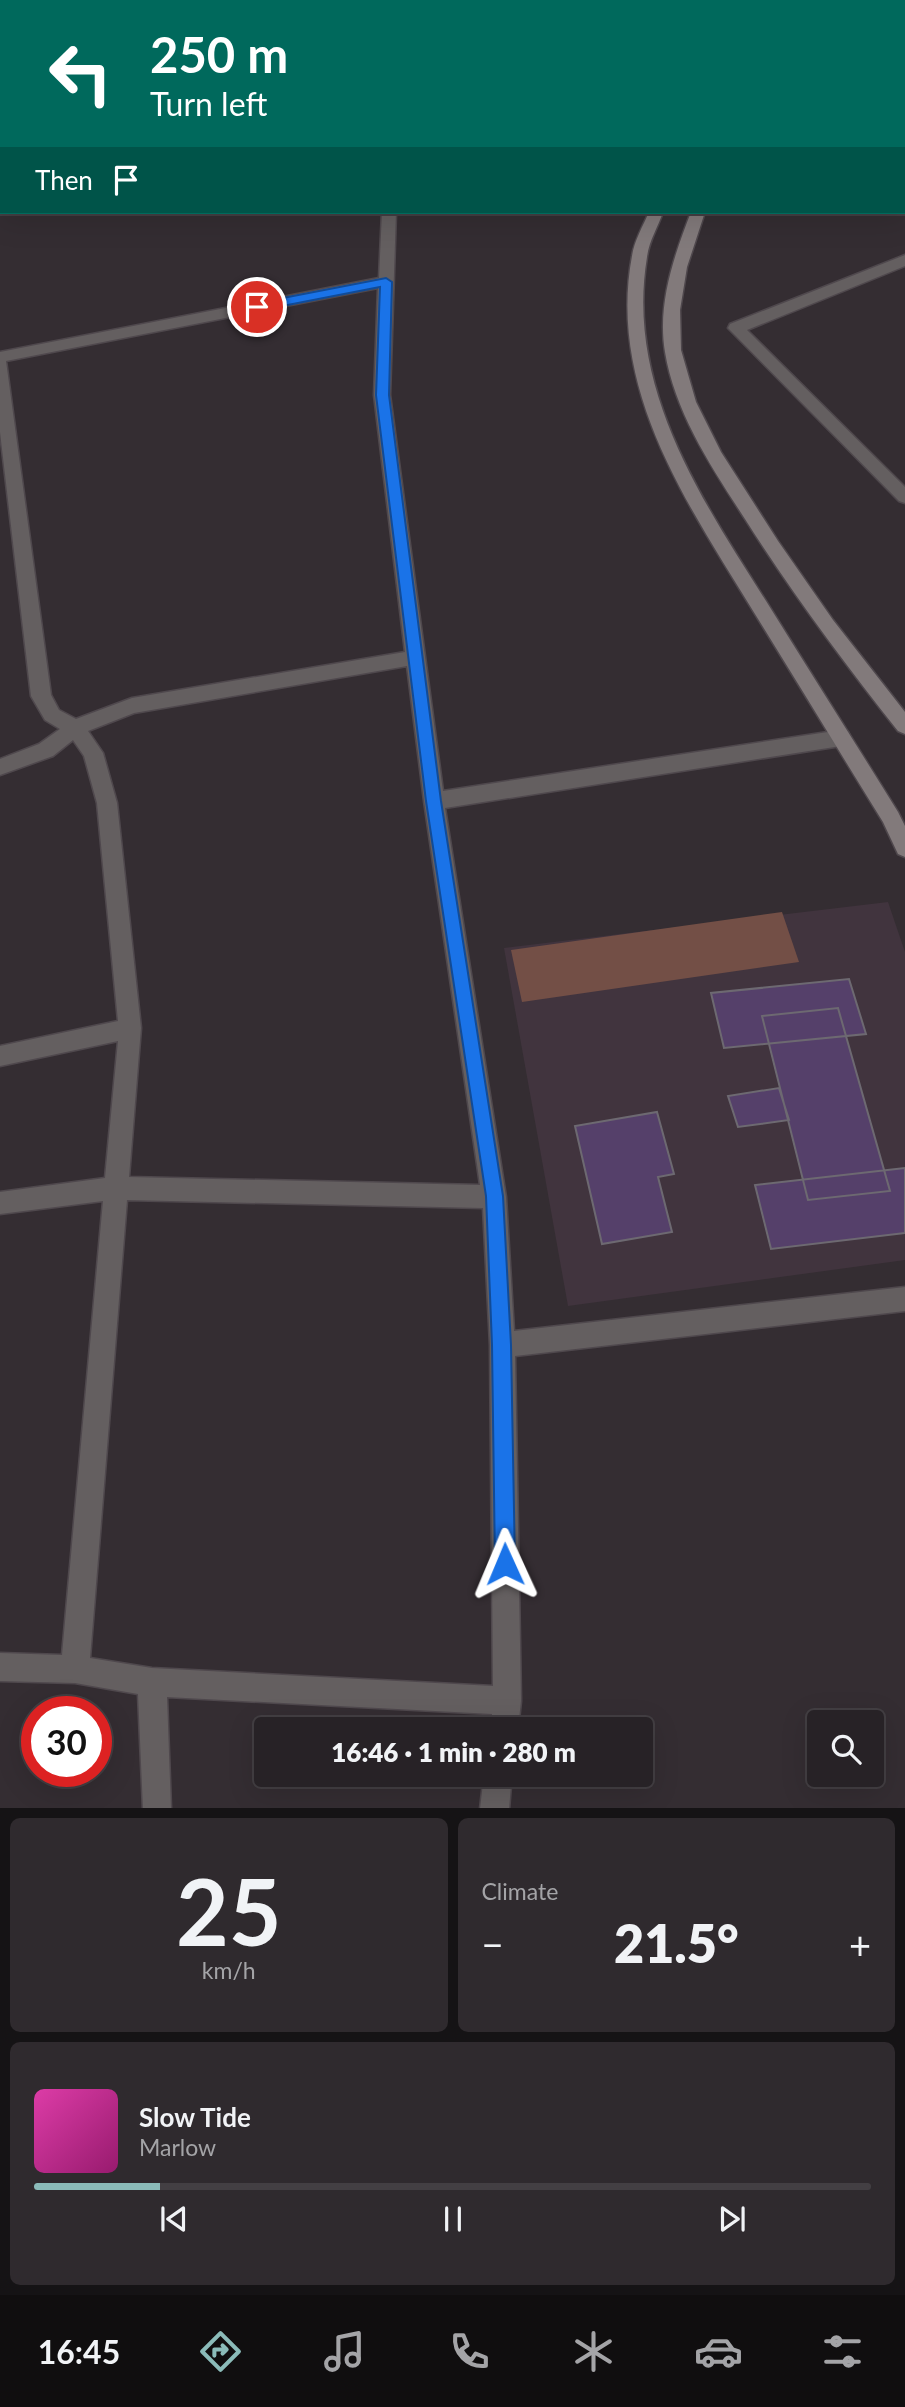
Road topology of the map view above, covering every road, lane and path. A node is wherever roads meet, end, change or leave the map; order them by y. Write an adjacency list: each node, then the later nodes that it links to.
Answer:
1 (389, 214): 5 (street)
2 (655, 214): 12 (main road)
3 (697, 214): 10 (main road)
4 (905, 260): 8 (street)
5 (386, 282): 6 (street); 9 (street)
6 (0, 357)
7 (0, 364): 11 (street)
8 (905, 497)
9 (416, 657): 11 (street); 14 (street)
10 (905, 726)
11 (75, 728): 13 (street); 16 (street)
12 (841, 738): 14 (street); 15 (main road)
13 (0, 767)
14 (434, 801): 19 (street)
15 (905, 848)
16 (130, 1028): 17 (street); 18 (street)
17 (0, 1056)
18 (116, 1188): 19 (street); 20 (street); 24 (street)
19 (495, 1196): 22 (street)
20 (0, 1203)
21 (905, 1299): 22 (street)
22 (502, 1345): 26 (street)
23 (0, 1667): 24 (street)
24 (75, 1669): 25 (street)
25 (152, 1682): 26 (street); 29 (street)
26 (507, 1701): 27 (street)
27 (505, 1717)
28 (496, 1787): 30 (street)
29 (157, 1808)
30 (494, 1808)

